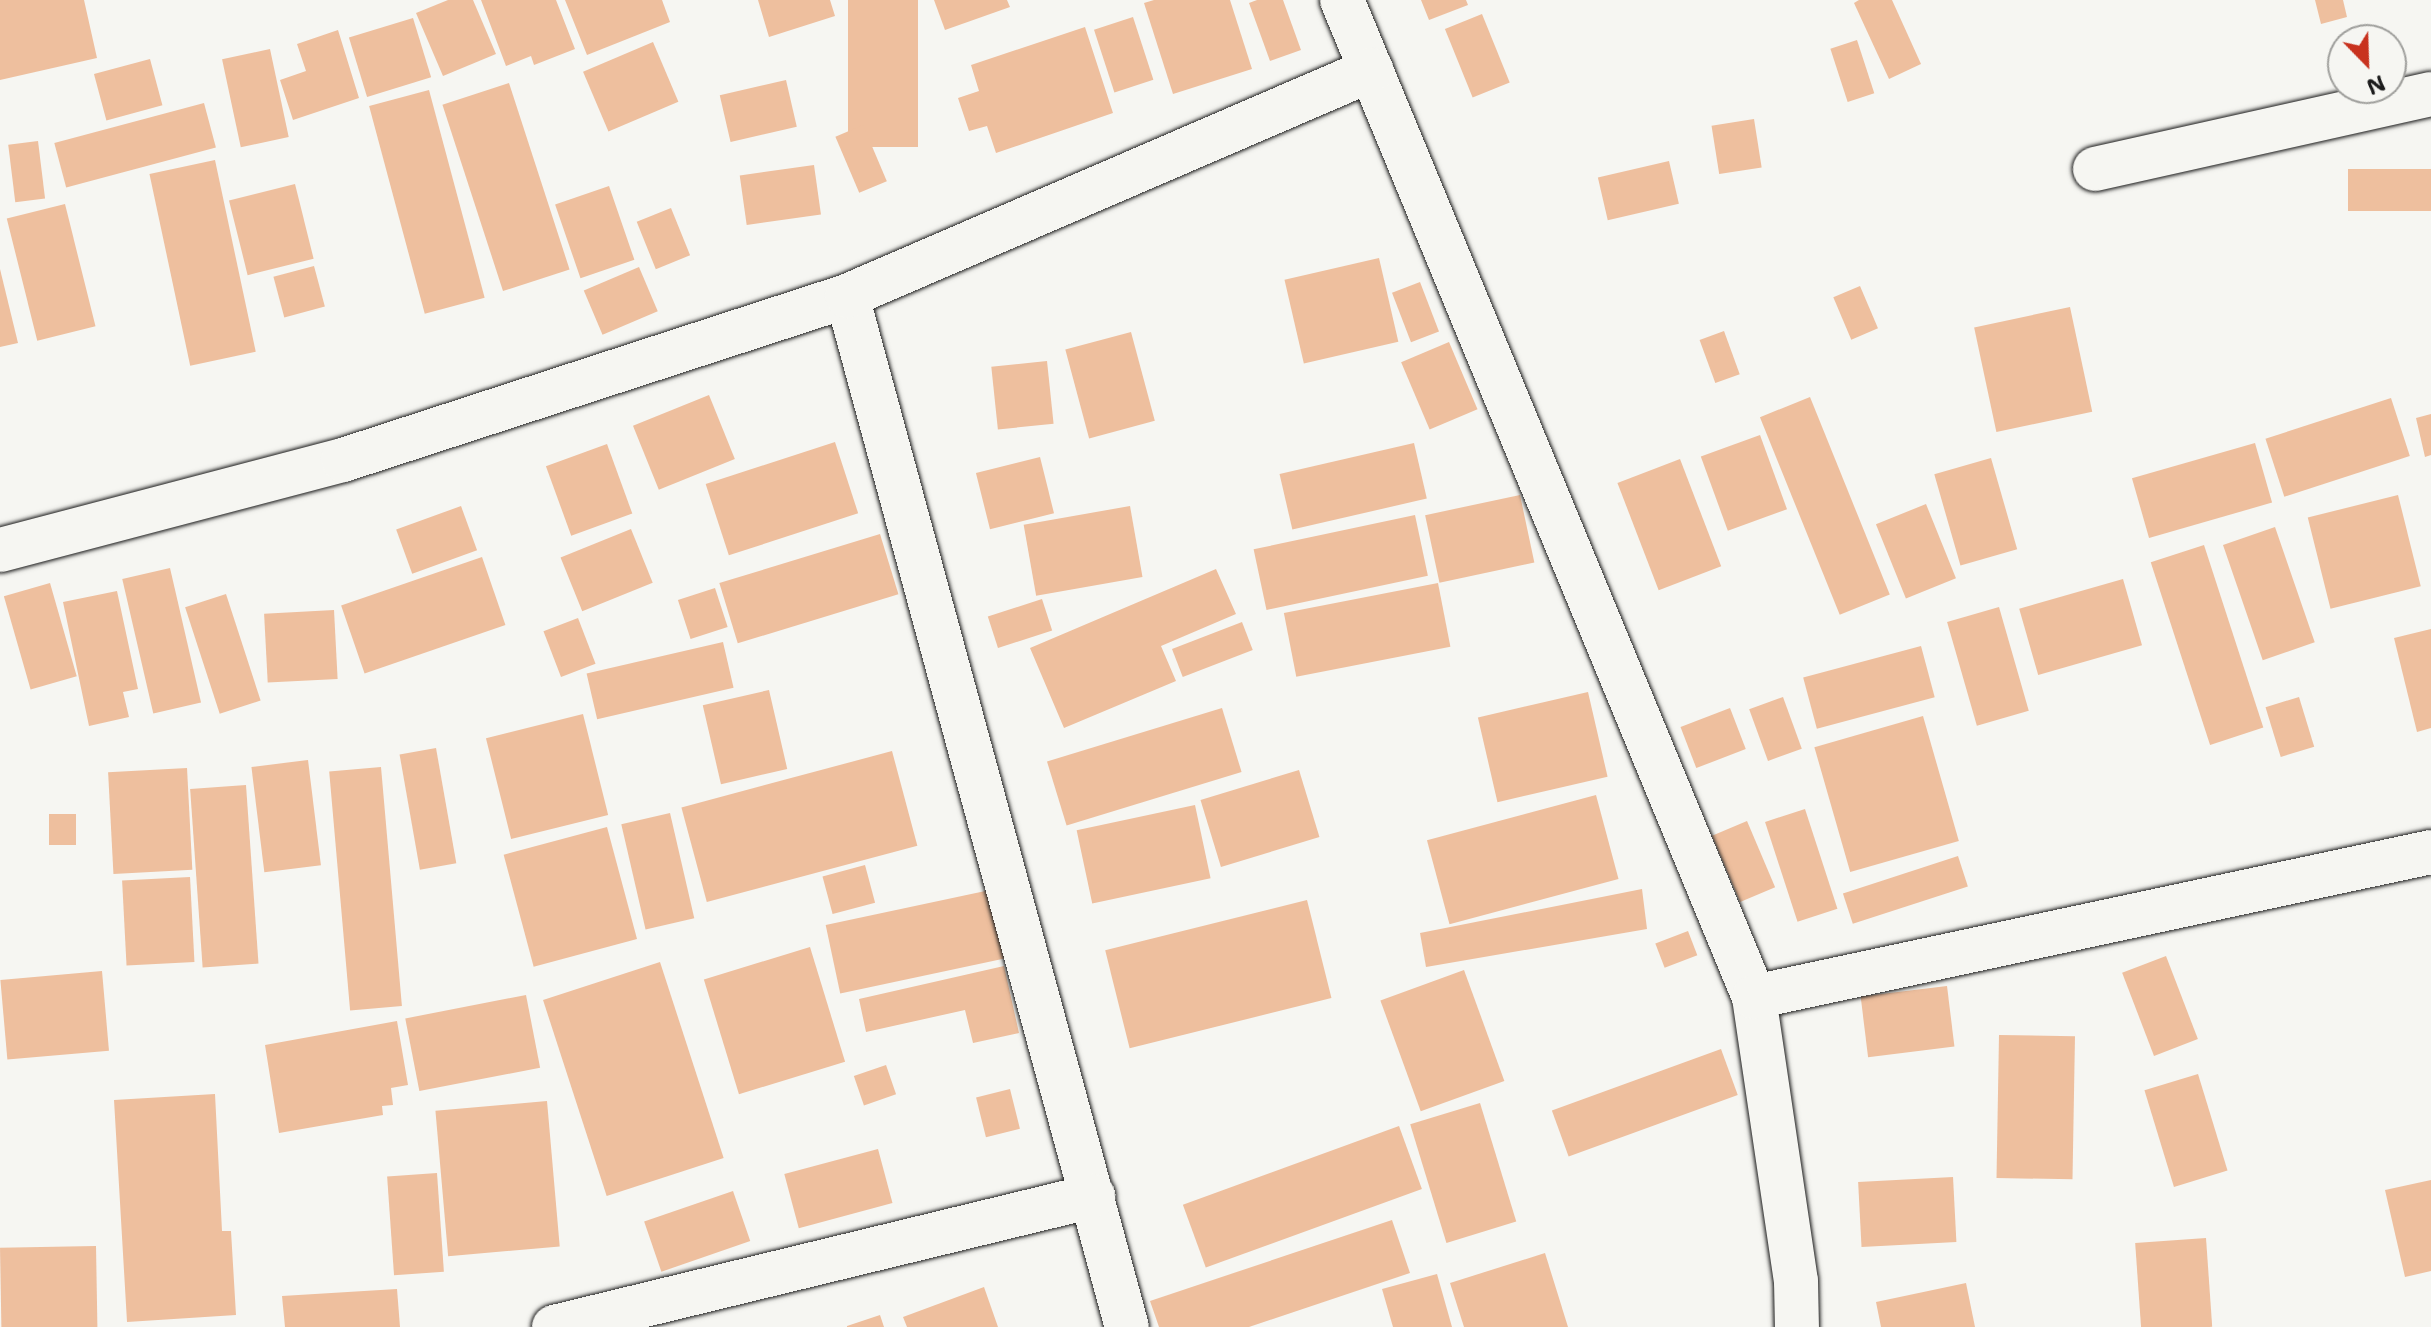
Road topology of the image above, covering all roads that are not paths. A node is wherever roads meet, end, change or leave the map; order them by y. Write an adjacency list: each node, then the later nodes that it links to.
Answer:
1 (1342, 0): 2 (street)
2 (1371, 70): 5 (street); 8 (street)
3 (2431, 94): 4 (street)
4 (2095, 169)
5 (847, 296): 6 (street); 9 (street)
6 (0, 550)
7 (2431, 852): 8 (street)
8 (1754, 997): 12 (street)
9 (1093, 1196): 10 (street); 11 (street)
10 (554, 1327)
11 (1127, 1327)
12 (1797, 1327)

